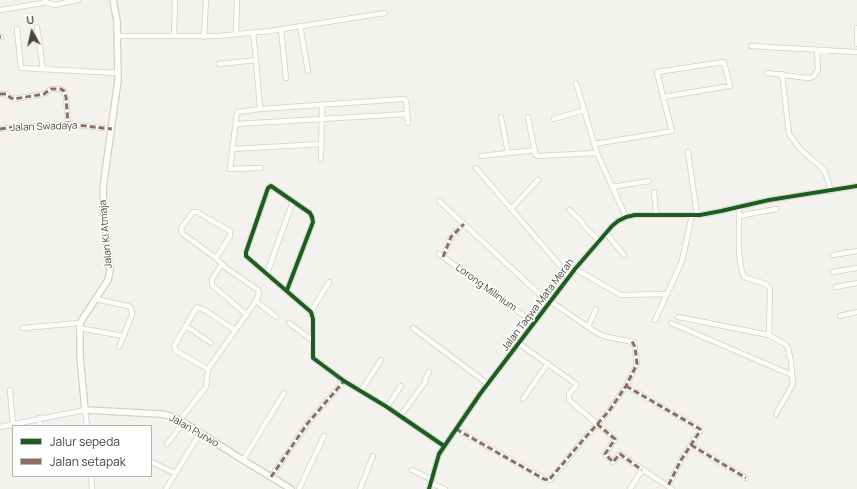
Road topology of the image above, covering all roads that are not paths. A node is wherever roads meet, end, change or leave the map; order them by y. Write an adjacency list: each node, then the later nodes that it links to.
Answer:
1 (78, 0): 6 (street)
2 (113, 0): 16 (street, Jalan Ki Atmaja)
3 (175, 0): 17 (street)
4 (206, 0): 18 (street)
5 (237, 0): 15 (street)
6 (46, 1): 7 (street)
7 (0, 10)
8 (385, 13): 9 (street)
9 (300, 26): 13 (street); 26 (street)
10 (37, 27): 25 (street)
11 (857, 28): 19 (street)
12 (17, 29): 25 (street)
13 (281, 29): 14 (street); 30 (street)
14 (253, 33): 15 (street); 23 (street)
15 (236, 34): 18 (street)
16 (118, 36): 17 (street); 27 (street, Jalan Ki Atmaja)
17 (174, 36): 18 (street)
18 (204, 37)
19 (857, 44)
20 (751, 46): 21 (street)
21 (817, 50): 22 (street); 29 (street)
22 (857, 52)
23 (256, 60): 24 (street); 35 (street)
24 (219, 64)
25 (42, 69): 27 (street)
26 (308, 71)
27 (118, 73): 46 (street, Jalan Ki Atmaja)
28 (768, 74): 29 (street)
29 (782, 74): 62 (street)
30 (286, 78)
31 (576, 83): 36 (street)
32 (0, 94): 43 (street)
33 (663, 98): 33 (street); 48 (street)
34 (322, 105): 35 (street); 37 (street); 40 (street)
35 (260, 109): 44 (street)
36 (584, 110): 41 (street); 48 (street)
37 (407, 114): 40 (street); 42 (street)
38 (501, 117): 52 (street)
39 (528, 117): 50 (street)
40 (321, 119): 44 (street); 47 (street)
41 (554, 119)
42 (408, 123)
43 (68, 124): 45 (street, Jalan Swadaya); 46 (street, Jalan Swadaya)
44 (236, 124): 49 (street)
45 (0, 129)
46 (112, 130): 92 (street, Jalan Ki Atmaja)
47 (321, 144): 49 (street); 55 (street)
48 (594, 144): 53 (street)
49 (233, 149): 56 (street)
50 (535, 150): 52 (street); 53 (street)
51 (688, 152): 71 (street)
52 (508, 153): 54 (street)
53 (597, 153): 61 (street)
54 (481, 156)
55 (321, 159)
56 (261, 168)
57 (476, 168): 67 (street)
58 (538, 180): 67 (street)
59 (648, 181): 61 (street)
60 (857, 186): 62 (street, Jalan Taqwa Mata Merah)
61 (612, 187): 73 (street)
62 (831, 191): 66 (street, Jalan Taqwa Mata Merah)
63 (654, 192): 70 (street)
64 (292, 201): 85 (street); 85 (street); 90 (street)
65 (439, 201): 74 (street)
66 (739, 208): 71 (street, Jalan Taqwa Mata Merah); 72 (street)
67 (511, 209): 86 (street)
68 (776, 209): 72 (street)
69 (569, 210): 76 (street)
70 (656, 215): 71 (street, Jalan Taqwa Mata Merah); 73 (street, Jalan Taqwa Mata Merah)
71 (695, 215): 91 (street)
72 (739, 216): 112 (street)
73 (626, 218): 75 (street, Jalan Taqwa Mata Merah)
74 (464, 224): 94 (street); 104 (street, Lorong Milinium)
75 (606, 233): 76 (street, Jalan Taqwa Mata Merah); 78 (street)
76 (599, 241): 83 (street, Jalan Taqwa Mata Merah)
77 (857, 251): 79 (street)
78 (624, 255)
79 (833, 255)
80 (216, 258): 80 (street); 81 (street)
81 (222, 264): 93 (street); 98 (street)
82 (857, 268): 84 (street)
83 (575, 269): 86 (street, Jalan Taqwa Mata Merah); 91 (street)
84 (833, 272)
85 (267, 274): 90 (street)
86 (569, 276): 94 (street, Jalan Taqwa Mata Merah)
87 (329, 282): 96 (street)
88 (857, 283): 89 (street)
89 (836, 287)
90 (287, 290): 96 (street)
91 (666, 294): 102 (street)
92 (95, 299): 106 (street, Jalan Ki Atmaja); 113 (street)
93 (256, 301): 98 (street); 100 (street)
94 (549, 302): 104 (street, Jalan Taqwa Mata Merah); 108 (street)
95 (596, 309): 108 (street)
96 (312, 312): 114 (street)
97 (857, 312): 99 (street)
98 (247, 315): 111 (street)
99 (840, 316)
100 (276, 317)
101 (678, 317): 112 (street)
102 (655, 320)
103 (289, 323): 114 (street)
104 (534, 323): 116 (street, Jalan Taqwa Mata Merah)
105 (671, 323): 122 (street)
106 (80, 325): 109 (street); 113 (street); 132 (street)
107 (186, 326): 111 (street); 115 (street); 120 (street)
108 (588, 327): 126 (street)
109 (23, 328)
110 (413, 328): 124 (street)
111 (235, 330): 120 (street)
112 (768, 335): 122 (street)
113 (124, 336): 117 (street)
114 (312, 340): 123 (street)
115 (211, 343)
116 (518, 343): 119 (street); 124 (street, Jalan Taqwa Mata Merah)
117 (119, 347)
118 (381, 360): 128 (street)
119 (548, 363): 130 (street); 137 (street)
120 (208, 370): 136 (street)
121 (429, 372): 134 (street)
122 (792, 375): 133 (street)
123 (344, 381): 128 (street); 157 (street)
124 (488, 384): 144 (street, Jalan Taqwa Mata Merah)
125 (401, 386): 131 (street)
126 (626, 386): 137 (street); 148 (street)
127 (10, 390): 138 (street)
128 (361, 391): 131 (street)
129 (284, 393): 151 (street)
130 (523, 398)
131 (387, 407): 134 (street)
132 (85, 410): 135 (street); 136 (street, Jalan Purwo); 141 (street)
133 (776, 414)
134 (400, 416): 149 (street)
135 (40, 418): 139 (street); 140 (street)
136 (182, 422): 145 (street, Jalan Purwo); 147 (street)
137 (597, 424): 144 (street); 154 (street)
138 (13, 425)
139 (16, 425)
140 (40, 425)
141 (87, 425)
142 (12, 426): 143 (street)
143 (0, 427)
144 (456, 429): 149 (street, Jalan Taqwa Mata Merah)
145 (200, 433): 151 (street, Jalan Purwo); 155 (street)
146 (324, 436): 164 (street)
147 (167, 444)
148 (691, 445): 158 (street); 160 (street)
149 (444, 446): 159 (street, Jalan Taqwa Mata Merah)
150 (373, 456): 165 (street)
151 (243, 460): 157 (street, Jalan Purwo)
152 (152, 462): 155 (street)
153 (412, 470): 159 (street)
154 (642, 470): 160 (street); 168 (street)
155 (175, 473): 162 (street)
156 (91, 477): 161 (street)
157 (271, 477): 163 (street, Jalan Purwo)
158 (746, 478)
159 (431, 481): 166 (street, Jalan Taqwa Mata Merah); 167 (street)
160 (670, 488)
161 (92, 489)
162 (166, 489)
163 (291, 489)
164 (299, 489)
165 (360, 489)
166 (429, 489)
167 (445, 489)
168 (630, 489)

